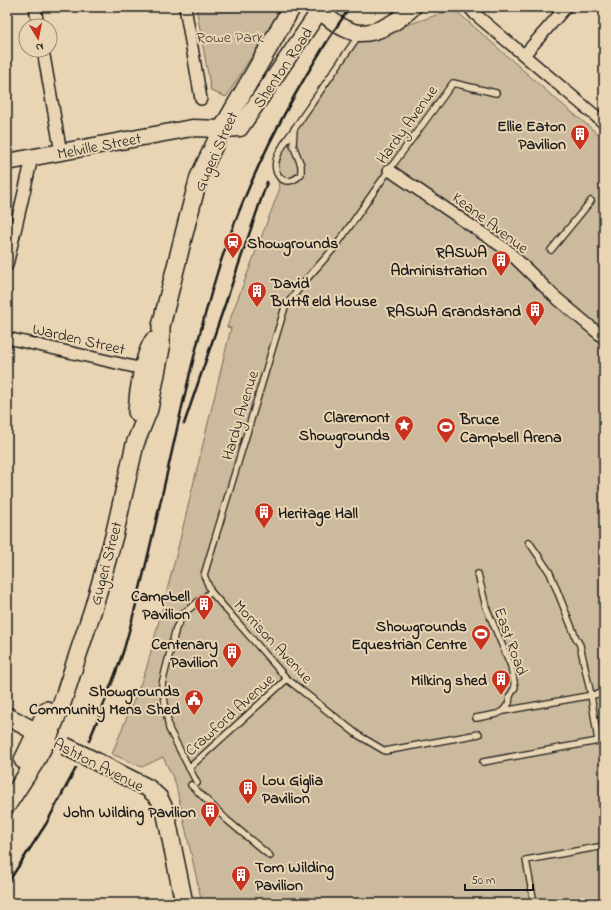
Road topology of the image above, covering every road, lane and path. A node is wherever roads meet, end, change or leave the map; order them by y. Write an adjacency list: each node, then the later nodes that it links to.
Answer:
1 (35, 7): 10 (street)
2 (185, 7): 15 (street)
3 (399, 7): 11 (main road)
4 (413, 7): 11 (main road)
5 (459, 7): 9 (street)
6 (566, 7): 12 (street)
7 (292, 8): 18 (main road, Gugeri Street)
8 (321, 9): 11 (main road, Shenton Road); 18 (main road, Shenton Road)
9 (472, 11): 12 (street)
10 (37, 18)
11 (353, 31): 19 (lane)
12 (524, 55): 16 (street)
13 (44, 58): 21 (street)
14 (496, 93): 24 (lane, Hardy Avenue)
15 (201, 99)
16 (604, 123)
17 (192, 128): 18 (main road, Melville Street); 20 (main road); 21 (main road, Melville Street)
18 (222, 129): 20 (main road, Gugeri Street)
19 (294, 129): 19 (lane)
20 (214, 146): 28 (main road, Gugeri Street)
21 (61, 153): 22 (main road, Melville Street)
22 (32, 158): 23 (main road, Melville Street); 27 (street)
23 (7, 162)
24 (389, 170): 30 (street, Keane Avenue); 35 (lane, Hardy Avenue)
25 (591, 201): 26 (lane)
26 (551, 250)
27 (7, 265)
28 (161, 326): 31 (main road, Gugeri Street); 32 (main road, Gugeri Street)
29 (7, 338): 31 (street, Warden Street)
30 (604, 338)
31 (143, 369): 32 (main road, Gugeri Street)
32 (135, 444): 43 (main road, Gugeri Street)
33 (530, 542): 38 (lane)
34 (478, 574): 39 (lane, East Road)
35 (211, 592): 36 (lane, Morrison Avenue); 46 (lane)
36 (287, 678): 42 (lane, Morrison Avenue); 46 (lane, Crawford Avenue)
37 (604, 693): 38 (lane)
38 (591, 695): 39 (lane); 44 (lane)
39 (503, 711): 41 (lane)
40 (7, 716): 43 (main road, Ashton Avenue)
41 (476, 718)
42 (479, 734)
43 (42, 735): 47 (main road, Gugeri Street); 48 (main road, Gugeri Street); 51 (main road, Ashton Avenue, bridge)
44 (601, 741): 45 (lane)
45 (483, 762)
46 (189, 768): 50 (lane)
47 (7, 789)
48 (7, 805)
49 (604, 846): 52 (lane)
50 (270, 856)
51 (184, 903)
52 (534, 903)

